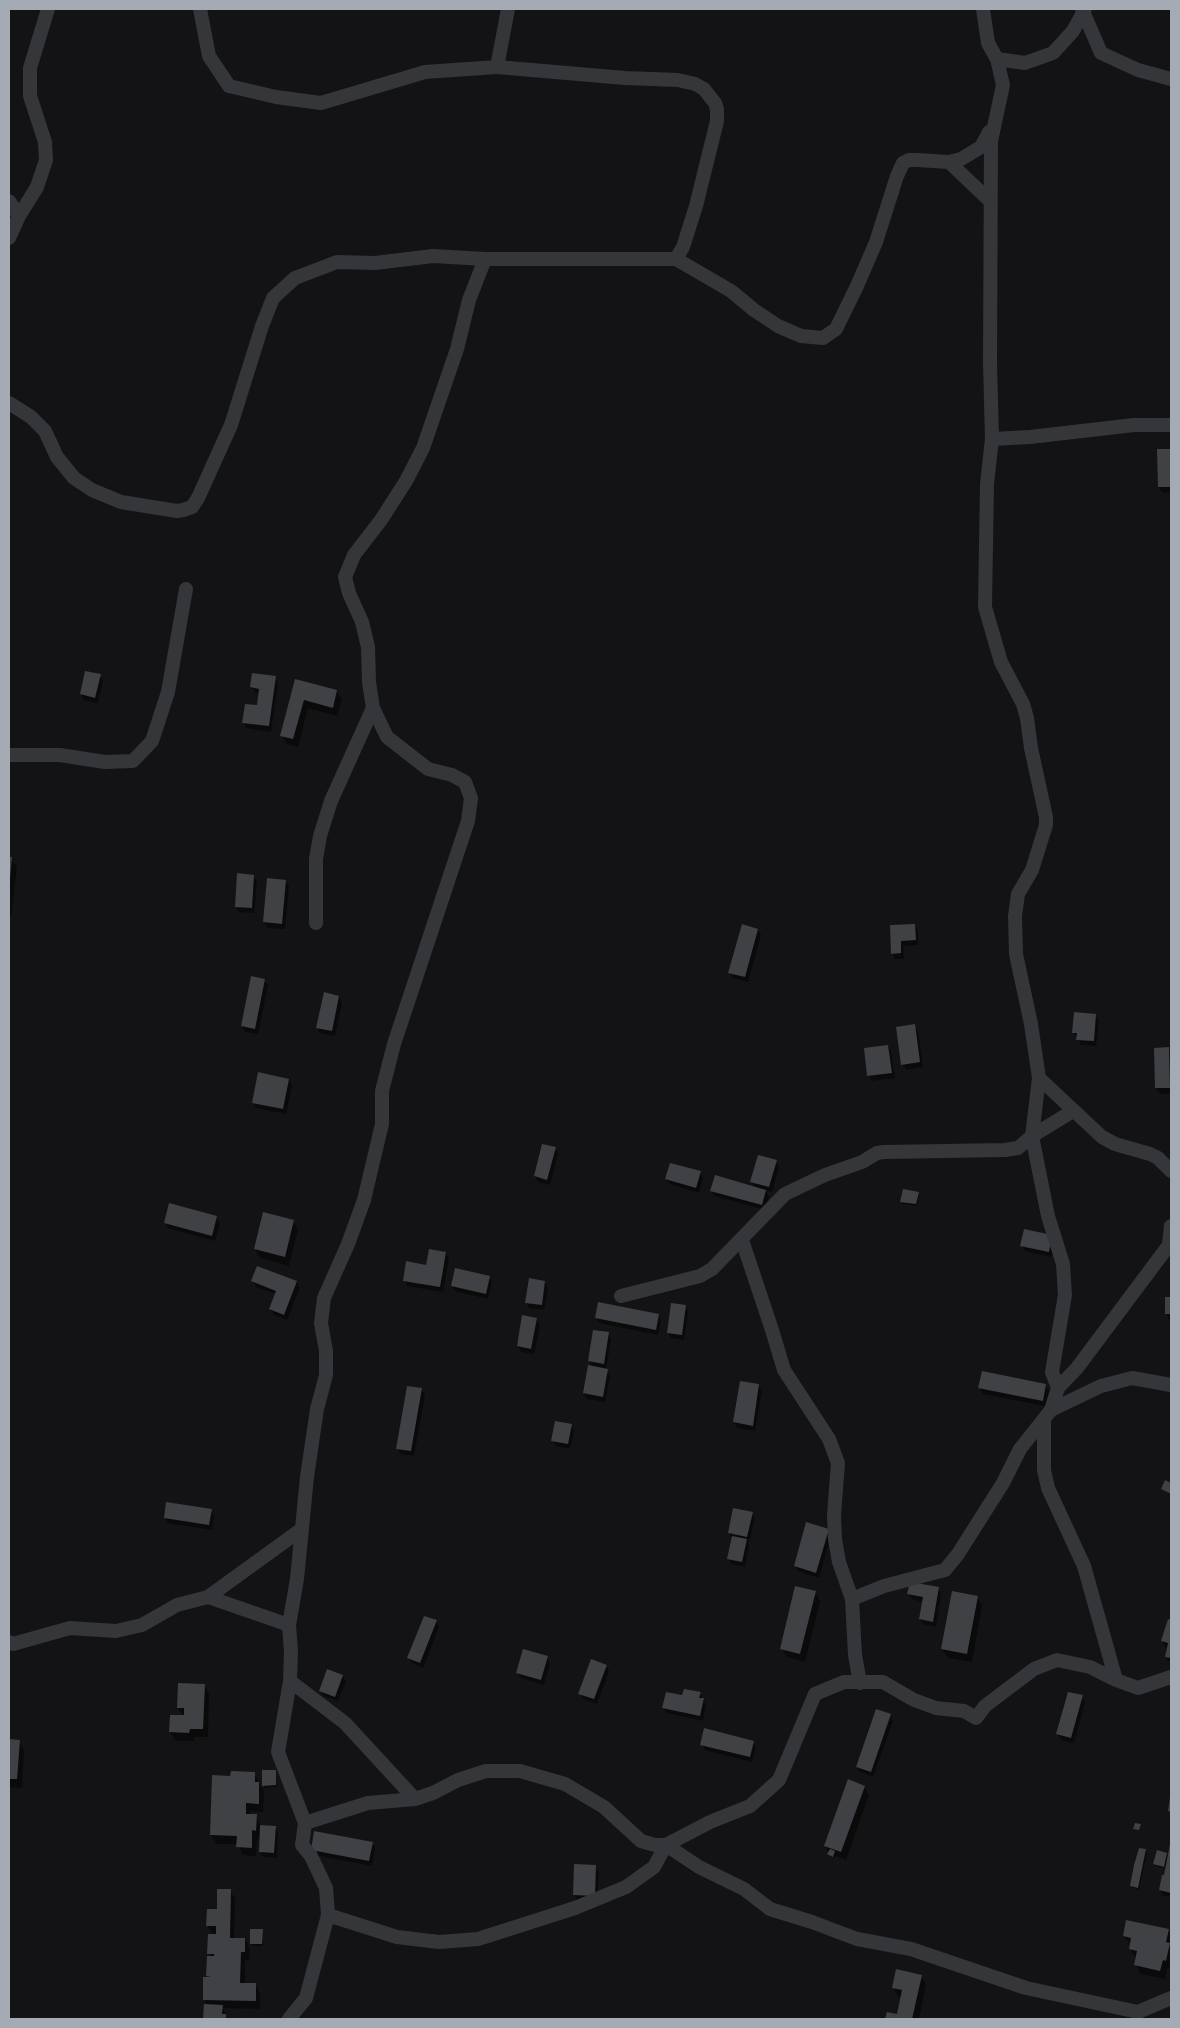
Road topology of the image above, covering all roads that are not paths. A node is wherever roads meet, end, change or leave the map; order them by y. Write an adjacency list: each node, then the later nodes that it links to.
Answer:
1 (48, 9): 13 (street)
2 (200, 9): 7 (street)
3 (508, 9): 7 (street)
4 (983, 9): 6 (street)
5 (1084, 10): 6 (street); 8 (street)
6 (997, 59): 9 (street)
7 (497, 67): 15 (street)
8 (1171, 79)
9 (994, 125): 10 (street); 11 (street)
10 (950, 162): 11 (street); 15 (street)
11 (990, 200): 19 (street)
12 (9, 201): 13 (street)
13 (19, 216): 14 (street)
14 (9, 238)
15 (676, 258): 16 (street)
16 (485, 259): 17 (street); 21 (street)
17 (9, 403)
18 (1171, 425): 19 (street)
19 (992, 439): 24 (street)
20 (186, 589): 22 (street)
21 (373, 708): 23 (street); 34 (street)
22 (9, 755)
23 (316, 923)
24 (1039, 1078): 25 (street); 26 (street)
25 (1074, 1111): 26 (street); 27 (street)
26 (1032, 1136): 29 (street); 32 (street)
27 (1171, 1171)
28 (1171, 1226): 32 (street)
29 (742, 1240): 30 (street); 36 (street)
30 (621, 1296)
31 (1171, 1385): 33 (street)
32 (1058, 1388): 33 (street)
33 (1047, 1414): 36 (street); 40 (street)
34 (302, 1529): 35 (street); 37 (street)
35 (208, 1596): 37 (street); 38 (street)
36 (852, 1599): 42 (street)
37 (289, 1625): 41 (street)
38 (9, 1642)
39 (1171, 1677): 40 (street)
40 (1116, 1680): 42 (street)
41 (290, 1681): 43 (street); 44 (street)
42 (860, 1683): 45 (street)
43 (415, 1799): 44 (street); 45 (street)
44 (305, 1823): 46 (street)
45 (666, 1845): 46 (street); 47 (street)
46 (328, 1915): 48 (street)
47 (1171, 1998)
48 (289, 2019)

